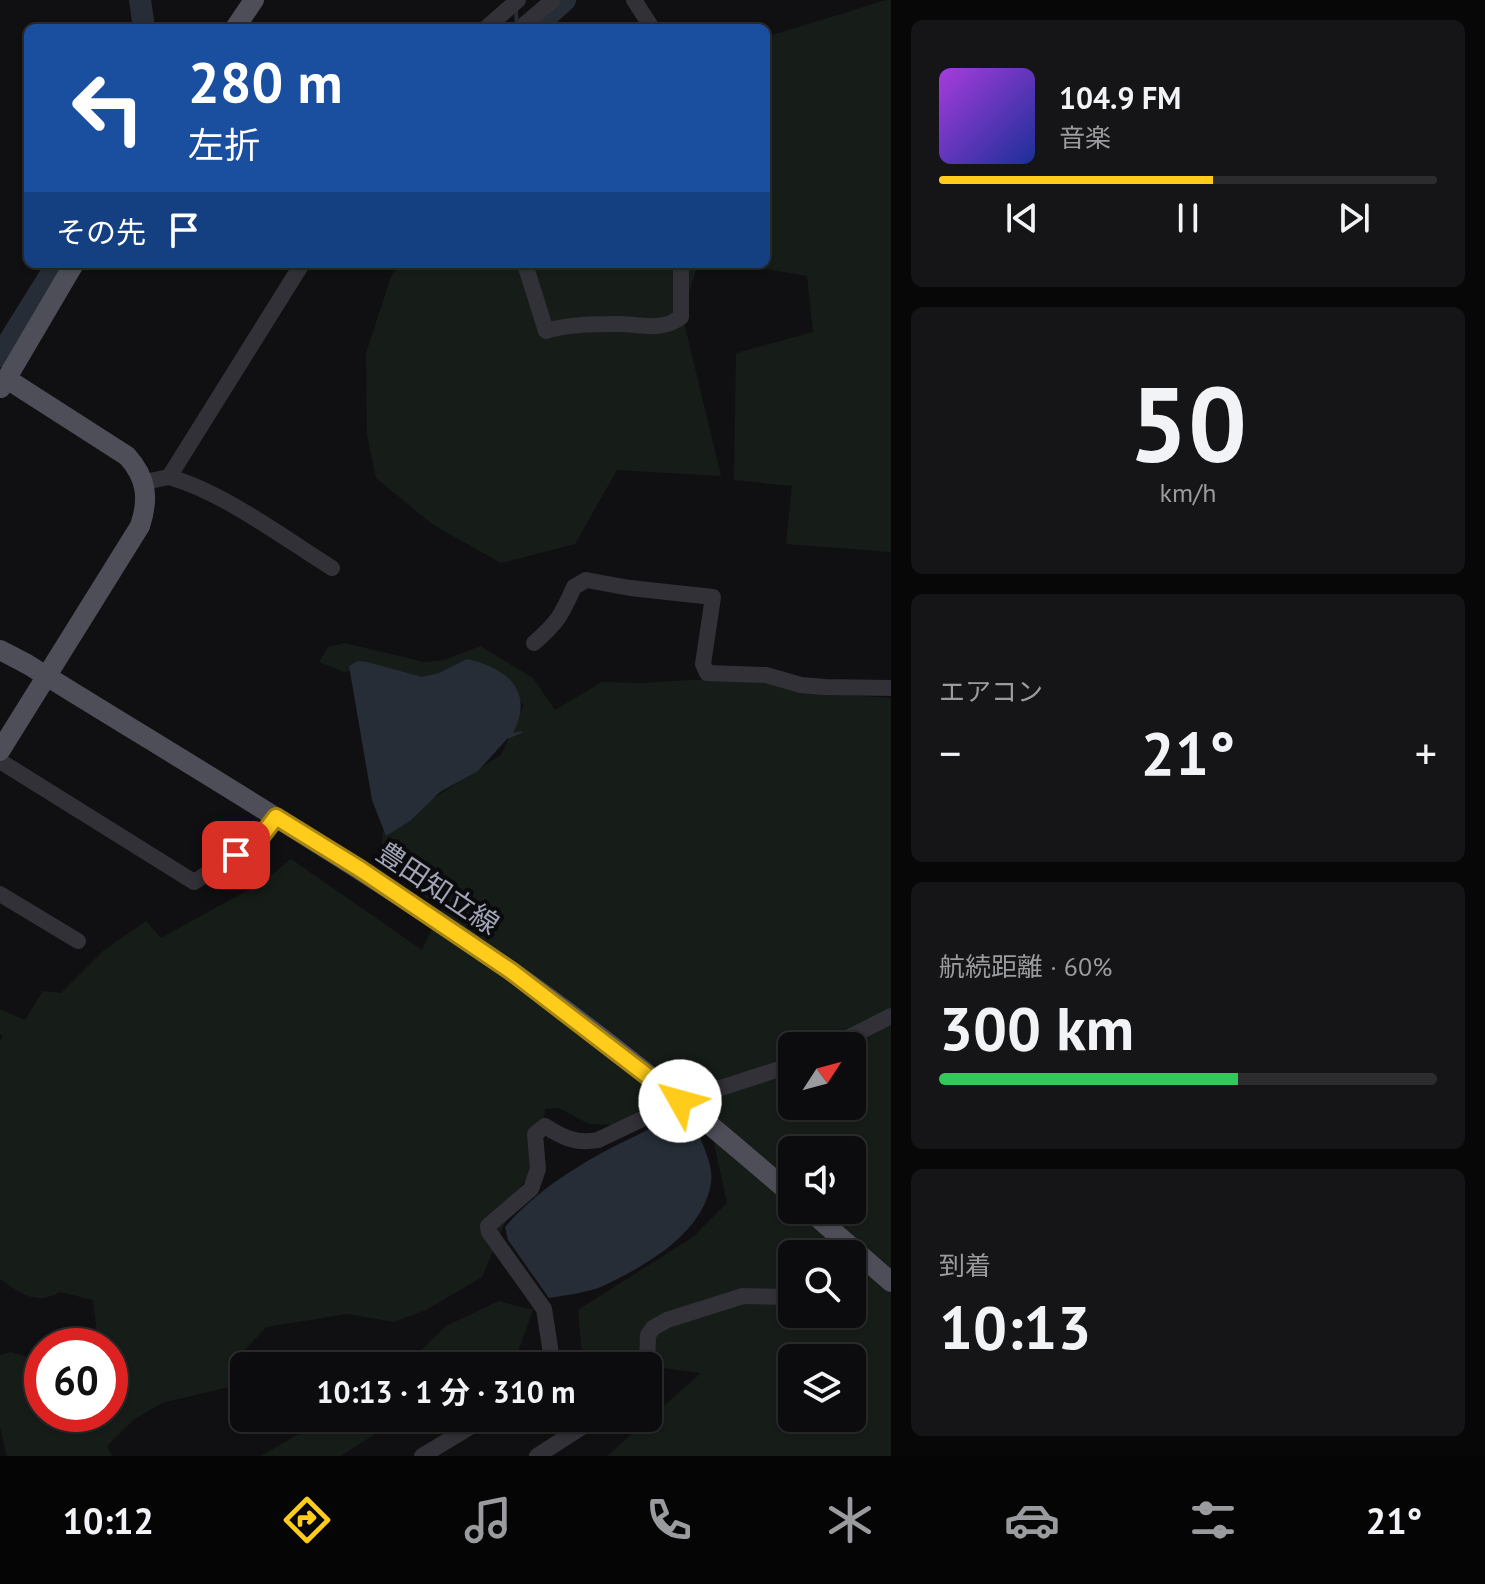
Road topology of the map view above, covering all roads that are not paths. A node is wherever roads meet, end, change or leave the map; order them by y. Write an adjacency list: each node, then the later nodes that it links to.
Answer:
1 (254, 0): 5 (main road)
2 (519, 0): 6 (street); 7 (street)
3 (553, 0): 8 (street)
4 (634, 0): 9 (street)
5 (238, 24)
6 (491, 24)
7 (523, 24)
8 (525, 24)
9 (649, 24)
10 (72, 268): 14 (main road)
11 (300, 268): 15 (street)
12 (526, 268): 13 (street)
13 (681, 268)
14 (4, 384): 16 (main road)
15 (169, 477): 16 (street); 17 (street)
16 (145, 482): 20 (main road)
17 (332, 568)
18 (534, 643): 21 (street)
19 (0, 653): 20 (main road, 豊田知立線)
20 (45, 675): 22 (main road); 24 (main road, 豊田知立線)
21 (891, 688)
22 (0, 751)
23 (0, 761): 24 (street)
24 (276, 817): 30 (main road, 豊田知立線)
25 (0, 894): 26 (street)
26 (78, 941)
27 (891, 1016): 28 (street)
28 (860, 1032)
29 (778, 1070): 30 (street)
30 (680, 1101): 31 (main road, 豊田知立線); 35 (street)
31 (778, 1183)
32 (825, 1224): 33 (main road)
33 (891, 1282)
34 (778, 1297): 36 (street)
35 (551, 1352)
36 (647, 1352)
37 (462, 1432): 39 (street)
38 (570, 1432): 40 (street)
39 (422, 1456)
40 (537, 1456)

